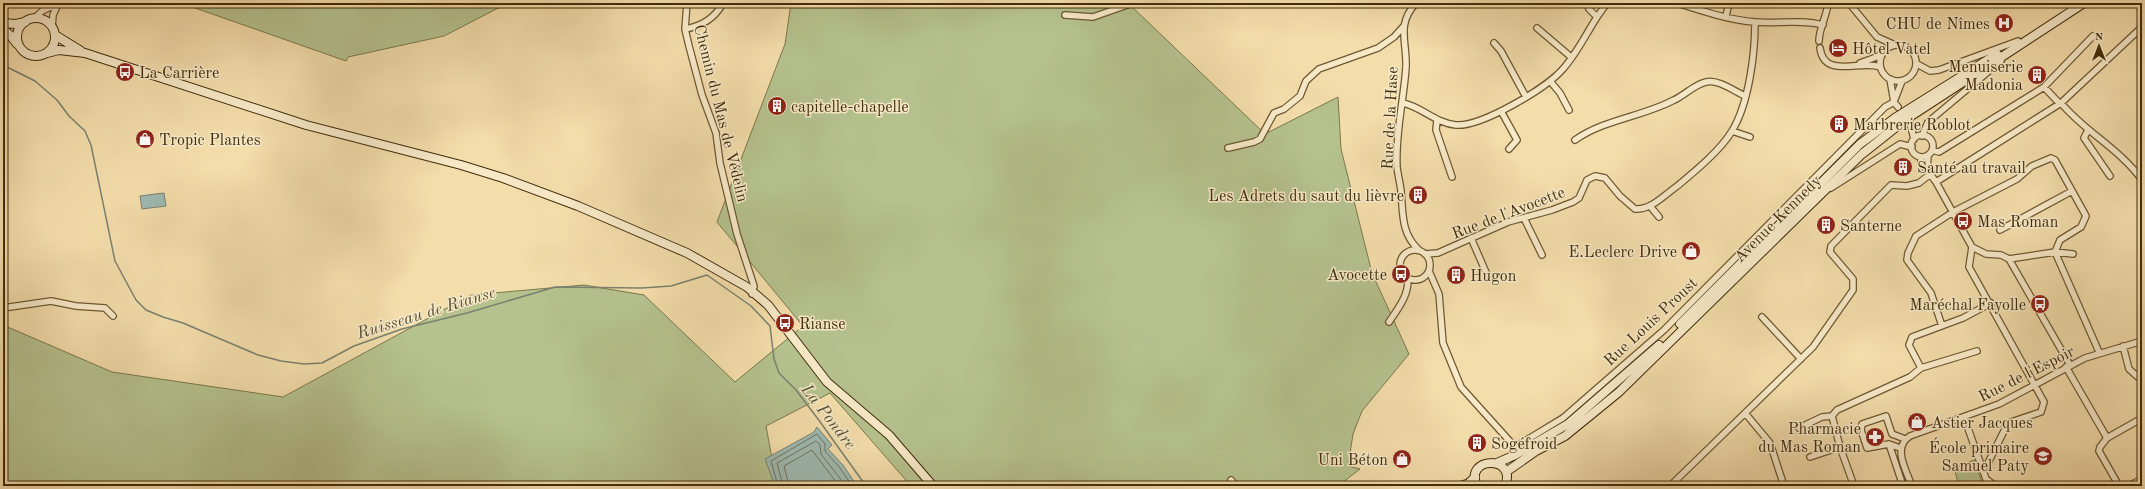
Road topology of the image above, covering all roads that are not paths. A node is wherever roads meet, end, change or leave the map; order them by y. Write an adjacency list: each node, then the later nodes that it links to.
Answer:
1 (687, 3): 26 (street, Chemin du Mas de Védelin)
2 (723, 3): 26 (street)
3 (1133, 3): 14 (street)
4 (1416, 3): 22 (street)
5 (1607, 3): 16 (street)
6 (1677, 3): 15 (street)
7 (1729, 3): 15 (street)
8 (1828, 3): 21 (street)
9 (1849, 3): 29 (street)
10 (2074, 3): 34 (main road, Avenue Kennedy)
11 (2084, 3): 34 (main road, Avenue Kennedy)
12 (58, 4): 17 (street); 27 (street)
13 (1589, 9): 16 (street)
14 (1065, 15)
15 (1726, 16): 19 (street)
16 (1597, 17): 39 (street)
17 (35, 18): 18 (main road); 27 (main road)
18 (25, 21): 20 (main road); 32 (main road)
19 (1755, 22): 21 (street); 47 (street)
20 (3, 23)
21 (1823, 25): 30 (street)
22 (1403, 27): 49 (street, Rue de la Hase); 61 (street)
23 (2142, 27): 50 (street)
24 (1537, 28): 39 (street)
25 (3, 29): 32 (main road)
26 (685, 29): 97 (street, Chemin du Mas de Védelin)
27 (54, 31): 36 (main road); 37 (main road)
28 (2093, 36): 46 (street)
29 (1877, 37): 33 (street); 38 (street)
30 (1819, 41)
31 (1494, 43): 48 (street)
32 (18, 45): 36 (main road)
33 (1895, 45): 38 (street); 40 (street)
34 (2017, 45): 40 (street); 58 (street); 72 (main road, Avenue Kennedy); 123 (main road, Avenue Kennedy)
35 (1820, 48): 41 (street)
36 (47, 53): 37 (main road)
37 (85, 53): 97 (main road)
38 (1883, 53): 41 (street); 42 (street)
39 (1571, 57): 44 (street)
40 (1917, 64): 45 (street)
41 (1854, 66): 42 (street)
42 (1880, 67): 43 (street)
43 (1890, 80): 45 (street); 51 (street)
44 (1550, 81): 48 (street); 52 (street)
45 (1902, 81): 51 (street)
46 (2044, 87): 50 (street); 64 (street)
47 (1745, 96): 56 (street); 60 (street)
48 (1526, 97): 53 (street)
49 (1402, 103): 54 (street); 78 (street, Rue de la Hase)
50 (2060, 103): 55 (street); 70 (street)
51 (1896, 104): 121 (street, Rue Louis Proust)
52 (1569, 110)
53 (1500, 111): 54 (street); 63 (street)
54 (1437, 120): 68 (street)
55 (2088, 130): 67 (street); 69 (street)
56 (1732, 131): 57 (street); 73 (street)
57 (1750, 136)
58 (1921, 136): 59 (street); 59 (street); 64 (street)
59 (1914, 139): 62 (street)
60 (1575, 140)
61 (1228, 148)
62 (1912, 148): 65 (street); 72 (street)
63 (1509, 149)
64 (1931, 150): 65 (street); 66 (street)
65 (1920, 157): 66 (street)
66 (1928, 173): 70 (street); 108 (street)
67 (2110, 176)
68 (1452, 177)
69 (2142, 180)
70 (1936, 182): 74 (street)
71 (2072, 191): 74 (street); 77 (street); 82 (street)
72 (1819, 196): 127 (main road, Avenue Kennedy)
73 (1650, 206): 75 (street); 76 (street, Rue de l'Avocette)
74 (1953, 212): 80 (street); 103 (street)
75 (1658, 217)
76 (1524, 218): 79 (street, Rue de l'Avocette); 87 (street)
77 (2000, 230)
78 (1409, 238): 81 (street); 84 (street)
79 (1471, 238): 83 (street, Rue de l'Avocette); 93 (street)
80 (1972, 247): 88 (street); 98 (street)
81 (1419, 250): 84 (street); 85 (street)
82 (2055, 252): 86 (street); 88 (street); 107 (street)
83 (1438, 253): 85 (street, Rue de l'Avocette); 89 (street, Rue de l'Avocette)
84 (1406, 254): 91 (street)
85 (1425, 254): 89 (street)
86 (2073, 254)
87 (1542, 255)
88 (2009, 259): 109 (street)
89 (1430, 264): 90 (street)
90 (1428, 271): 92 (street); 95 (street)
91 (1407, 277): 94 (street); 96 (street)
92 (1423, 277): 94 (street); 95 (street)
93 (1488, 277)
94 (1415, 279): 96 (street)
95 (1434, 283): 121 (street)
96 (1408, 286): 102 (street)
97 (749, 291): 132 (main road)
98 (1991, 303): 103 (street); 112 (street)
99 (3, 308): 100 (street)
100 (113, 316)
101 (1762, 317): 108 (street)
102 (1389, 322)
103 (1942, 326): 110 (street)
104 (2142, 341): 105 (street, Rue de l'Espoir)
105 (2123, 346): 107 (street, Rue de l'Espoir); 111 (street)
106 (1977, 351): 110 (street)
107 (2099, 352): 109 (street, Rue de l'Espoir)
108 (1801, 359): 113 (street)
109 (2068, 366): 112 (street, Rue de l'Espoir); 118 (street)
110 (1922, 368): 114 (street)
111 (2142, 376)
112 (2036, 384): 115 (street, Rue de l'Espoir); 126 (street)
113 (1745, 413): 136 (street); 137 (street)
114 (1832, 416): 117 (street); 122 (street)
115 (1964, 417): 119 (street, Rue de l'Espoir); 126 (street)
116 (2142, 422): 118 (street)
117 (1799, 428)
118 (2107, 438): 142 (street)
119 (1903, 443): 120 (street); 120 (street); 140 (street)
120 (1889, 444): 139 (street)
121 (1515, 446): 123 (street)
122 (1840, 447): 124 (street); 138 (street)
123 (1515, 455): 125 (main road, Avenue Kennedy)
124 (1810, 457)
125 (1497, 463): 127 (main road); 130 (main road, Avenue Kennedy)
126 (1984, 471): 131 (street)
127 (1506, 472): 135 (main road)
128 (2142, 479): 143 (street)
129 (1231, 480): 133 (street)
130 (1472, 483): 134 (street)
131 (1986, 485): 141 (street)
132 (933, 486)
133 (1236, 486)
134 (1456, 486)
135 (1505, 486)
136 (1670, 486)
137 (1784, 486)
138 (1854, 486)
139 (1903, 486)
140 (1912, 486)
141 (1995, 486)
142 (2119, 486)
143 (2129, 486)

